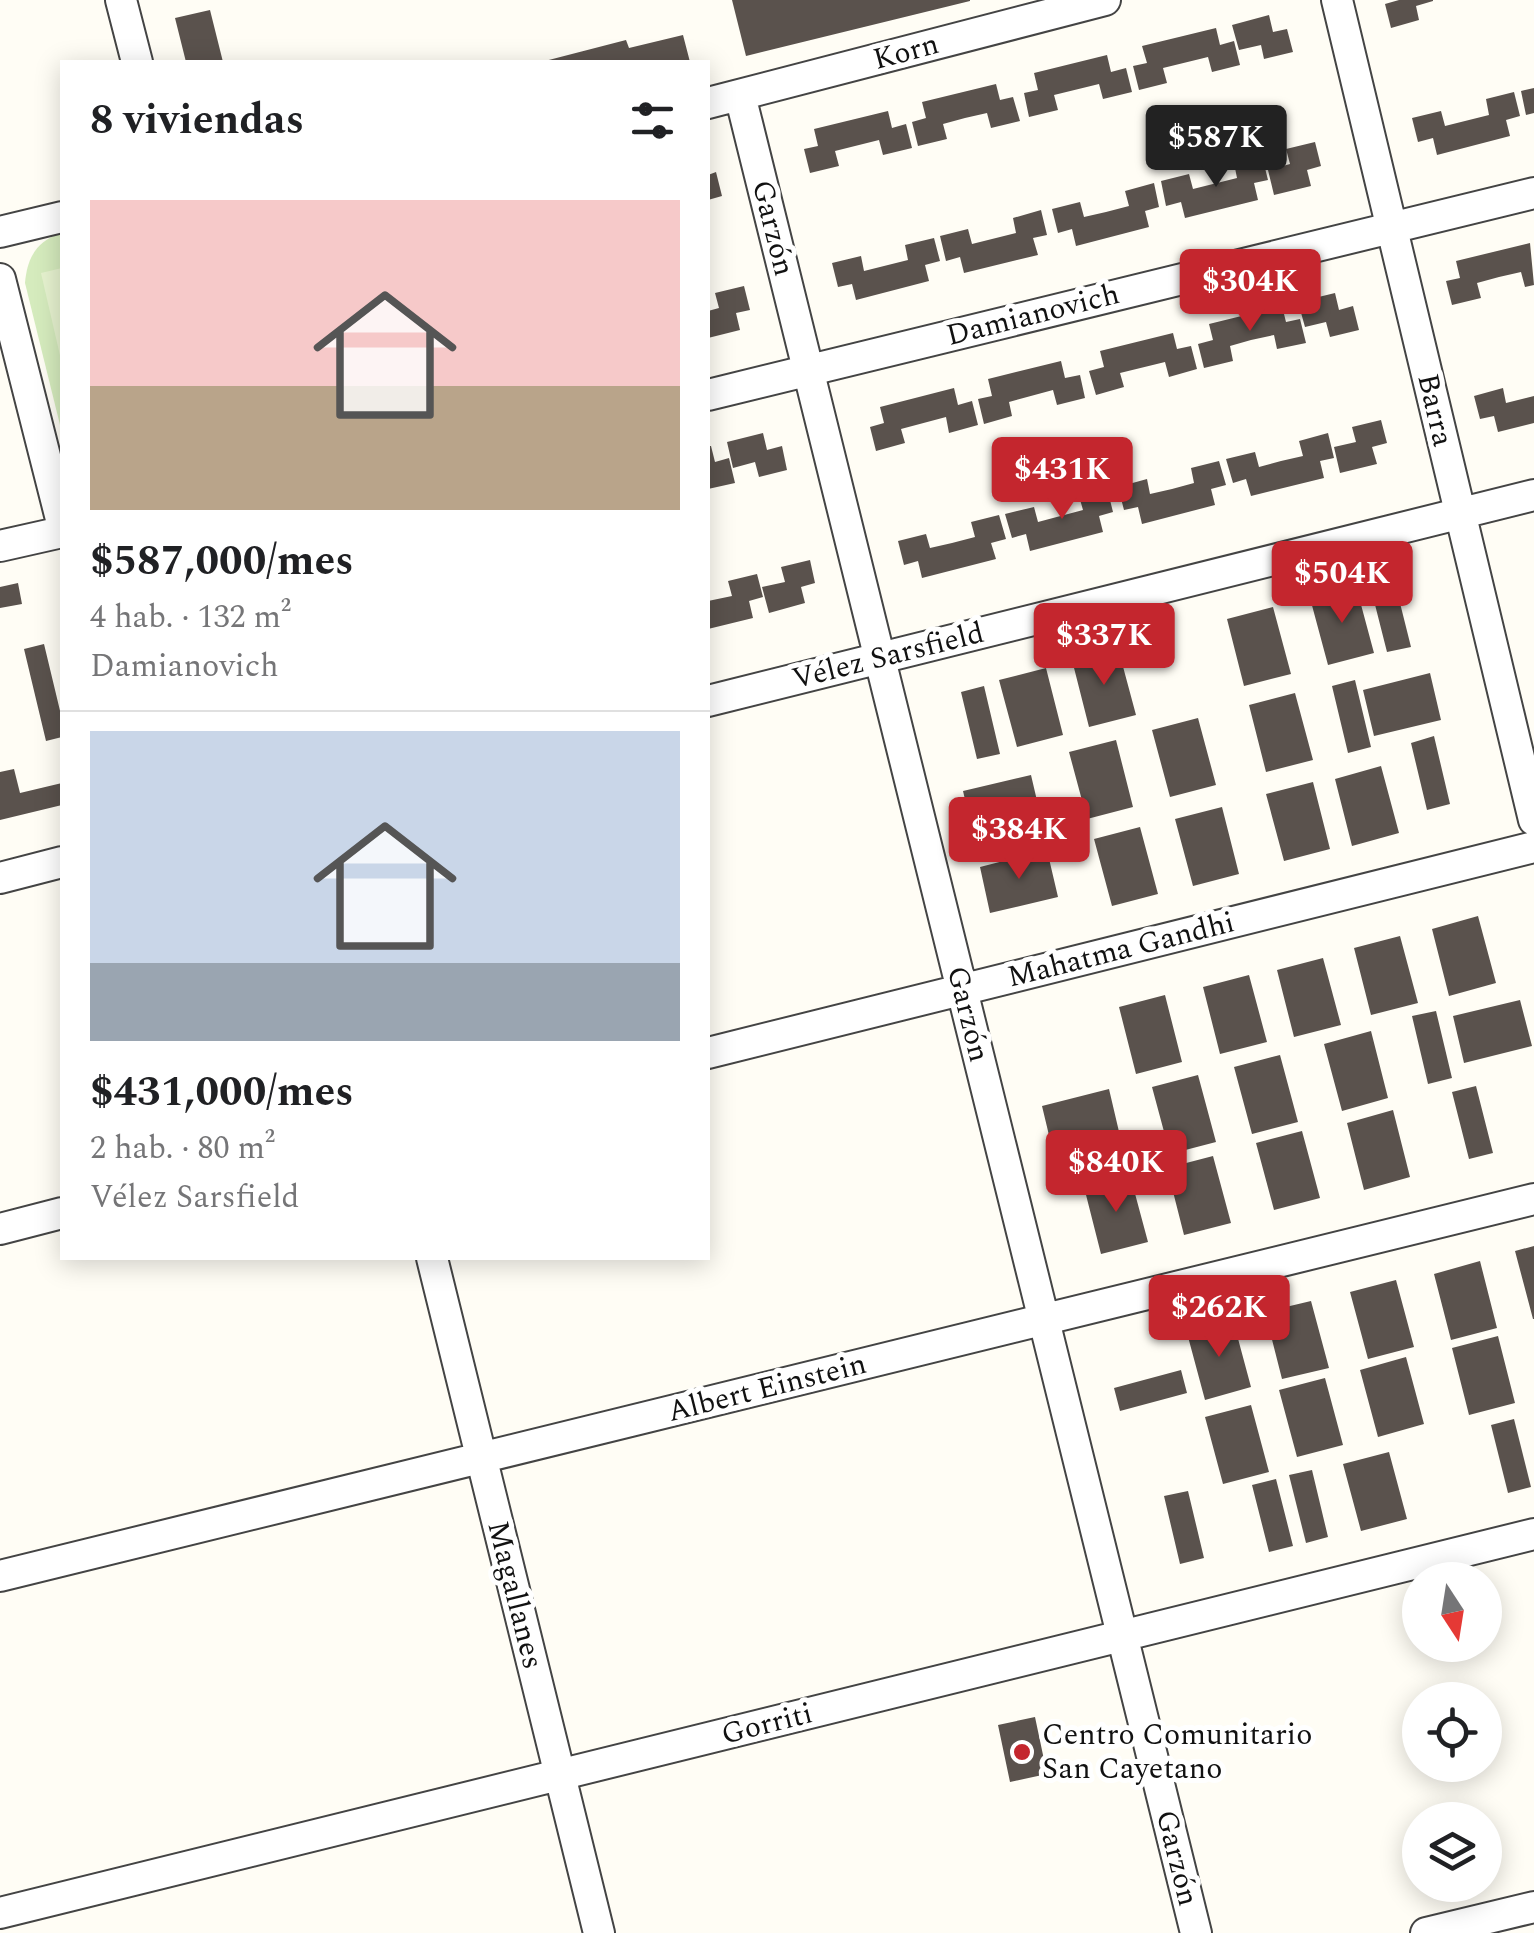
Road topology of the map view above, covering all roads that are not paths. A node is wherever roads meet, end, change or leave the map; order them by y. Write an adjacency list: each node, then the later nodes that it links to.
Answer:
1 (121, 0): 4 (street)
2 (1105, 0): 5 (street, Korn)
3 (1337, 0): 9 (street, Barra)
4 (136, 60)
5 (740, 95): 6 (street, Korn); 12 (street, Garzón)
6 (710, 102)
7 (1534, 193): 9 (street, Damianovich)
8 (60, 217): 10 (street)
9 (1392, 228): 12 (street, Damianovich); 15 (street, Barra)
10 (0, 232)
11 (0, 279): 16 (street)
12 (808, 370): 13 (street, Damianovich); 19 (street, Garzón)
13 (710, 394)
14 (1534, 495): 15 (street, Vélez Sarsfield)
15 (1460, 513): 19 (street, Vélez Sarsfield); 21 (street, Barra)
16 (60, 515)
17 (60, 532): 18 (street)
18 (0, 546)
19 (880, 658): 20 (street, Vélez Sarsfield); 25 (street, Garzón)
20 (710, 701)
21 (1534, 820)
22 (1534, 847): 25 (street, Mahatma Gandhi)
23 (60, 863): 24 (street)
24 (0, 878)
25 (962, 990): 26 (street, Mahatma Gandhi); 31 (street, Garzón)
26 (710, 1053)
27 (1534, 1199): 31 (street, Albert Einstein)
28 (60, 1214): 29 (street)
29 (0, 1229)
30 (432, 1260): 32 (street, Magallanes)
31 (1043, 1320): 32 (street, Albert Einstein); 35 (street, Garzón)
32 (481, 1458): 34 (street, Albert Einstein); 36 (street, Magallanes)
33 (1534, 1534): 35 (street, Gorriti)
34 (0, 1576)
35 (1122, 1636): 36 (street, Gorriti); 40 (street, Garzón)
36 (560, 1775): 38 (street, Gorriti); 39 (street, Magallanes)
37 (1534, 1906): 41 (street)
38 (0, 1913)
39 (599, 1933)
40 (1196, 1933)
41 (1426, 1933)

